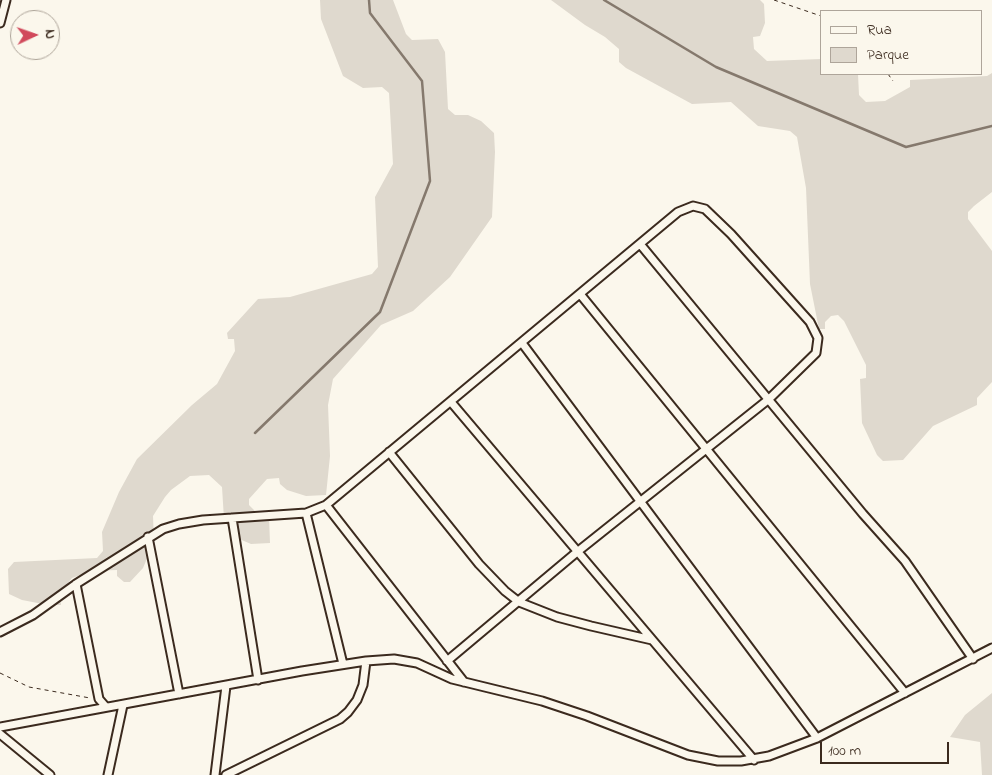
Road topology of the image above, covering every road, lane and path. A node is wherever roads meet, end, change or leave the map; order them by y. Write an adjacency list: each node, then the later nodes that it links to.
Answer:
1 (6, 0): 4 (street)
2 (774, 0): 3 (path)
3 (820, 16)
4 (0, 23)
5 (889, 75): 6 (path)
6 (893, 81)
7 (640, 244): 8 (street); 10 (street); 10 (street)
8 (580, 294): 9 (street); 12 (street)
9 (522, 343): 11 (street); 14 (street)
10 (769, 399): 12 (street); 25 (street)
11 (451, 402): 13 (street); 19 (street)
12 (706, 450): 14 (street); 33 (street)
13 (389, 452): 15 (street); 21 (street)
14 (640, 502): 19 (street); 40 (street)
15 (326, 505): 16 (street); 27 (street)
16 (306, 513): 17 (street); 28 (street)
17 (232, 518): 18 (street); 30 (street)
18 (148, 537): 20 (street); 34 (street)
19 (578, 552): 21 (street); 23 (street)
20 (76, 584): 22 (street); 35 (street)
21 (519, 602): 23 (street); 27 (street)
22 (0, 632)
23 (652, 640): 41 (street)
24 (992, 648): 25 (street)
25 (973, 659): 33 (street)
26 (366, 661): 28 (street); 31 (street); 45 (street)
27 (447, 661): 31 (street)
28 (343, 664): 30 (street)
29 (0, 672): 35 (path)
30 (258, 680): 32 (street)
31 (464, 682): 41 (street)
32 (226, 686): 34 (street); 44 (street)
33 (905, 693): 40 (street)
34 (179, 694): 36 (street)
35 (99, 699): 37 (street)
36 (123, 705): 37 (street); 43 (street)
37 (106, 707): 38 (street)
38 (0, 728)
39 (0, 734): 42 (street)
40 (817, 738): 41 (street)
41 (754, 760)
42 (50, 775)
43 (108, 775)
44 (216, 775)
45 (226, 775)

